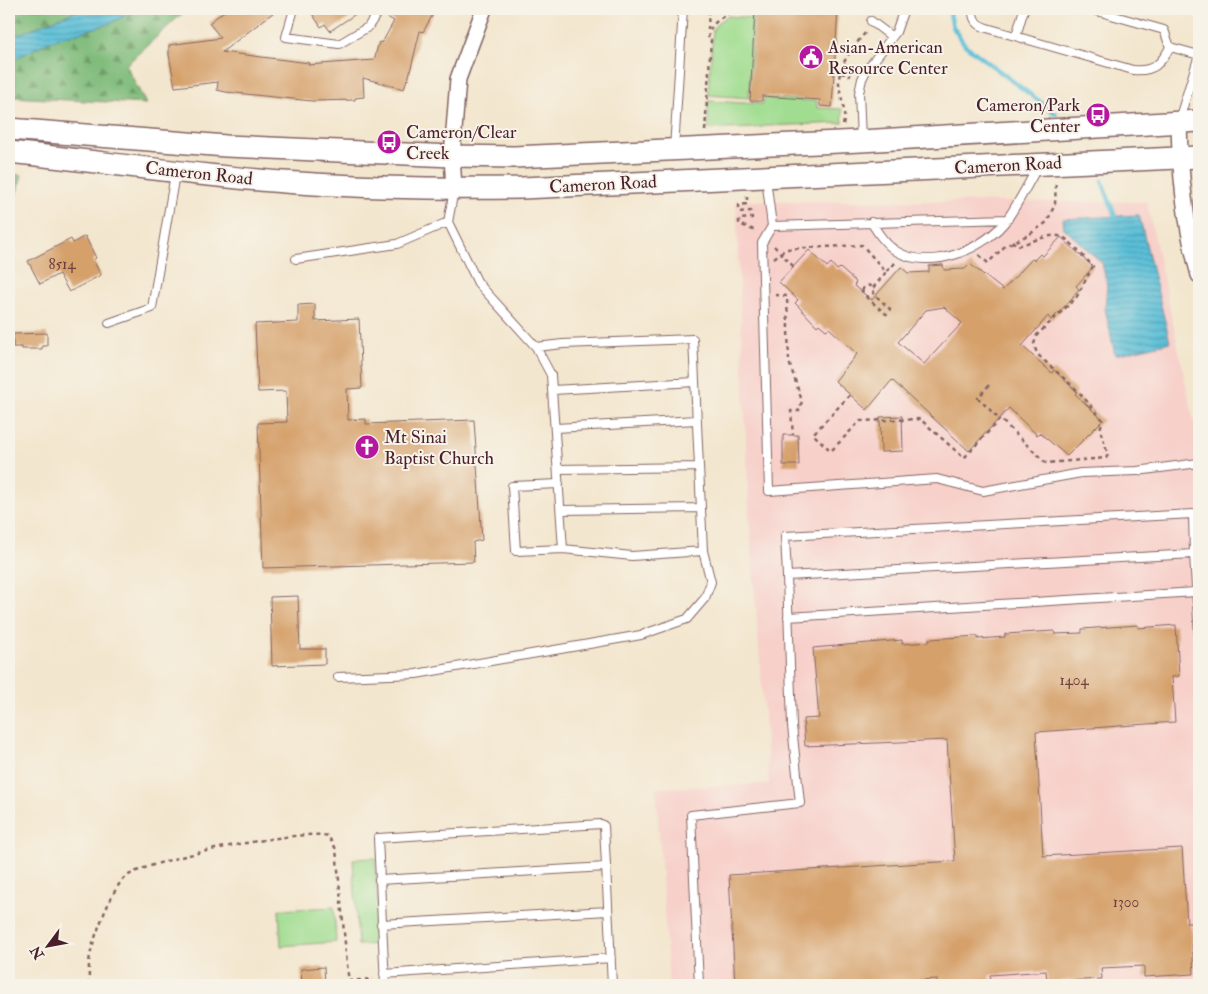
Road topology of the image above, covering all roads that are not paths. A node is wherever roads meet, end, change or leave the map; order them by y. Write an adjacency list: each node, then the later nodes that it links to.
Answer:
1 (294, 9): 2 (lane)
2 (380, 9)
3 (484, 9): 19 (street)
4 (683, 9): 17 (lane)
5 (904, 9): 11 (lane)
6 (972, 9): 10 (lane)
7 (1024, 9): 10 (lane)
8 (1090, 9): 12 (lane)
9 (872, 22): 11 (lane)
10 (1016, 36): 12 (lane)
11 (892, 37): 16 (lane)
12 (1170, 47): 13 (lane)
13 (1199, 55): 14 (lane)
14 (1189, 122): 16 (main road, Cameron Road); 20 (street)
15 (9, 129): 19 (main road, Cameron Road)
16 (861, 141): 17 (main road, Cameron Road)
17 (674, 151): 19 (main road, Cameron Road)
18 (9, 152): 22 (main road, Cameron Road)
19 (452, 156): 24 (street)
20 (1189, 157): 21 (main road, Cameron Road); 30 (street)
21 (1040, 164): 23 (main road, Cameron Road); 25 (lane)
22 (175, 172): 24 (main road, Cameron Road); 31 (lane)
23 (766, 176): 24 (main road, Cameron Road); 28 (lane)
24 (454, 188): 26 (lane)
25 (1008, 219): 27 (lane); 27 (lane)
26 (448, 222): 29 (lane); 32 (lane)
27 (871, 222): 28 (lane)
28 (772, 226): 37 (lane)
29 (296, 259)
30 (1199, 275)
31 (109, 323)
32 (536, 347): 33 (lane); 34 (lane)
33 (695, 382): 34 (lane); 35 (lane)
34 (553, 390): 36 (lane)
35 (697, 420): 36 (lane); 38 (lane)
36 (556, 428): 39 (lane)
37 (1199, 463)
38 (699, 467): 39 (lane); 41 (lane)
39 (558, 469): 40 (lane)
40 (559, 484): 42 (lane); 43 (lane)
41 (701, 508): 42 (lane); 44 (lane)
42 (561, 510): 43 (lane)
43 (563, 549): 44 (lane)
44 (703, 551): 50 (lane)
45 (1197, 554): 46 (lane); 46 (lane); 47 (lane)
46 (787, 576): 48 (lane)
47 (1196, 592): 48 (lane); 49 (lane)
48 (788, 617): 58 (lane)
49 (1199, 637)
50 (338, 677)
51 (606, 868): 52 (lane); 52 (lane); 53 (lane)
52 (379, 880): 54 (lane)
53 (608, 911): 54 (lane); 55 (lane)
54 (381, 924): 56 (lane)
55 (611, 958): 56 (lane); 57 (lane)
56 (384, 979)
57 (612, 985)
58 (699, 985)

